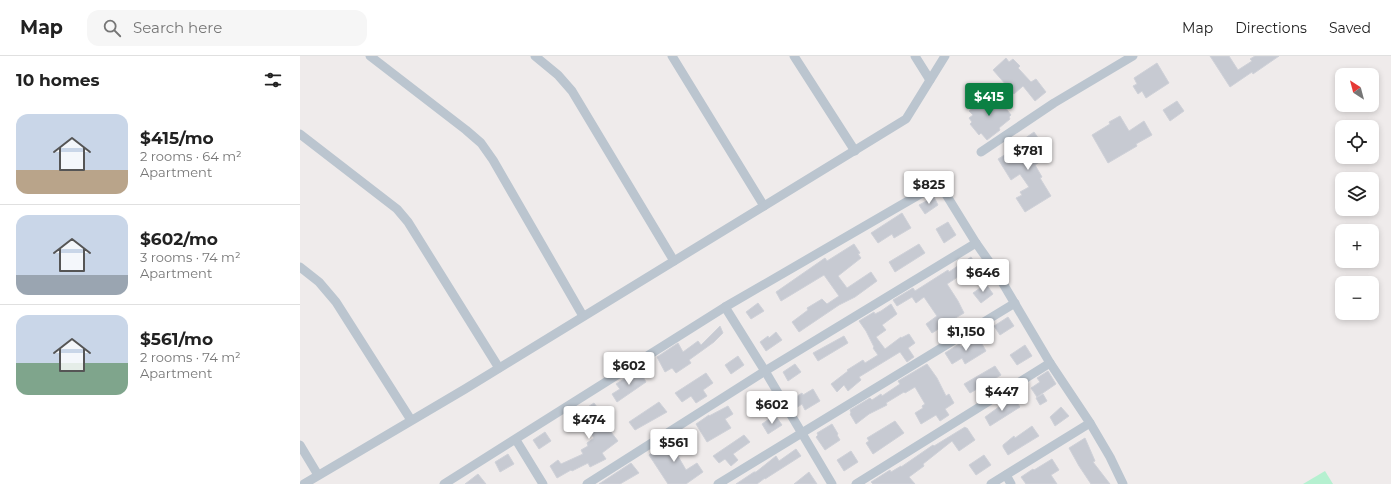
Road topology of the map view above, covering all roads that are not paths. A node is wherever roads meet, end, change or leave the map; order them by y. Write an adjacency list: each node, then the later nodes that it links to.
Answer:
1 (370, 56): 18 (street)
2 (535, 56): 14 (street)
3 (672, 56): 12 (street)
4 (794, 56): 10 (street)
5 (915, 56): 8 (street)
6 (944, 56): 8 (street)
7 (1133, 56): 11 (street)
8 (930, 80): 10 (street)
9 (300, 134): 20 (street)
10 (855, 151): 12 (street)
11 (981, 152)
12 (764, 206): 14 (street)
13 (976, 243): 16 (street); 17 (street); 21 (street)
14 (674, 261): 18 (street)
15 (300, 267): 22 (street)
16 (1015, 303): 19 (street); 24 (street)
17 (725, 307): 21 (street); 25 (street)
18 (583, 316): 20 (street)
19 (1050, 363): 23 (street); 35 (street)
20 (499, 368): 22 (street)
21 (765, 371): 24 (street); 32 (street)
22 (411, 420): 27 (street)
23 (1090, 423): 28 (street); 38 (street)
24 (802, 433): 33 (street); 34 (street)
25 (516, 440): 30 (street); 31 (street)
26 (300, 445): 27 (street)
27 (318, 475): 29 (street)
28 (1006, 475): 36 (street); 37 (street)
29 (304, 484)
30 (444, 484)
31 (543, 484)
32 (587, 484)
33 (718, 484)
34 (832, 484)
35 (856, 484)
36 (991, 484)
37 (1011, 484)
38 (1124, 484)

